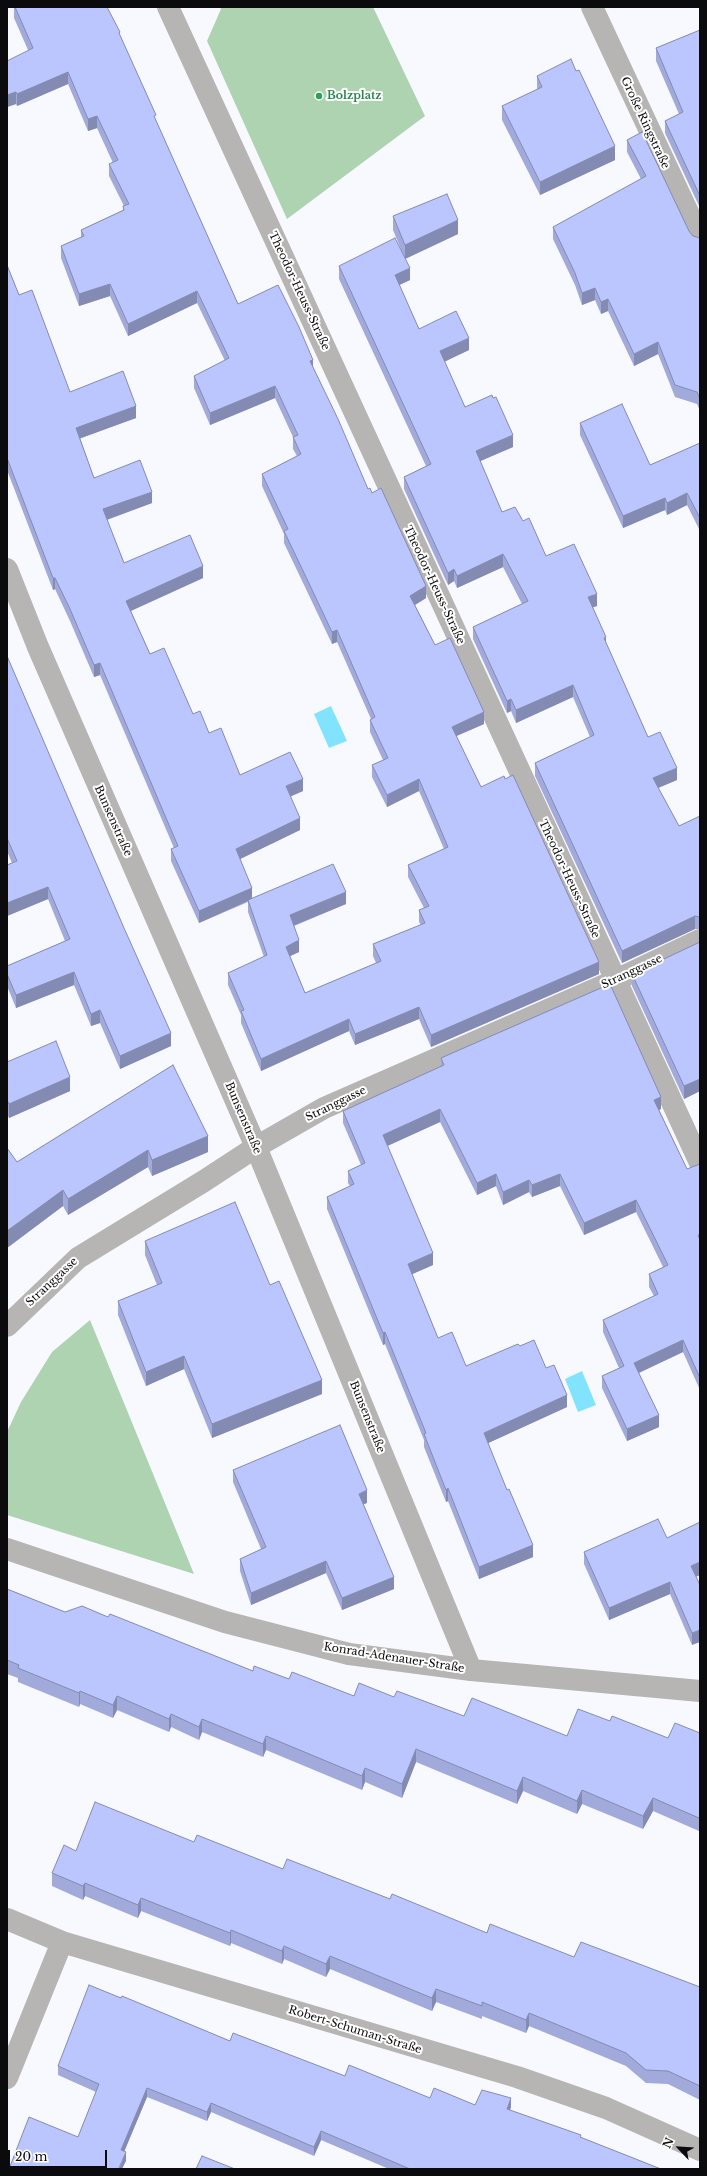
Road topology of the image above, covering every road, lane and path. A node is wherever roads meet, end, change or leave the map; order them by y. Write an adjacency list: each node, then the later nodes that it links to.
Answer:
1 (168, 7): 6 (street, Theodor-Heuss-Straße)
2 (592, 7): 3 (street, Große Ringstraße)
3 (700, 238)
4 (7, 569): 7 (street, Bunsenstraße)
5 (700, 940): 6 (street, Stranggasse)
6 (616, 980): 7 (street, Stranggasse); 8 (street, Theodor-Heuss-Straße)
7 (256, 1147): 9 (street, Stranggasse); 11 (street, Bunsenstraße)
8 (700, 1163)
9 (7, 1326)
10 (7, 1549): 11 (street, Konrad-Adenauer-Straße)
11 (471, 1670): 12 (street, Konrad-Adenauer-Straße)
12 (700, 1691)
13 (7, 1920): 14 (street, Robert-Schuman-Straße)
14 (62, 1942): 15 (street); 16 (street, Robert-Schuman-Straße)
15 (7, 2078)
16 (700, 2150)

